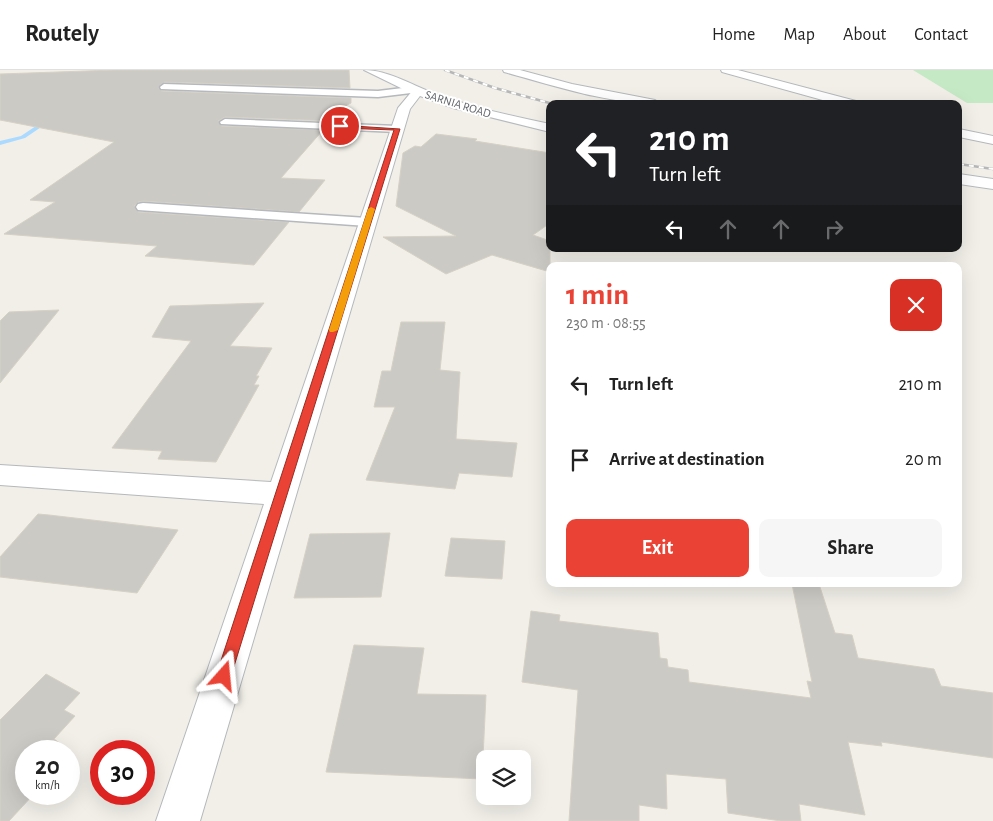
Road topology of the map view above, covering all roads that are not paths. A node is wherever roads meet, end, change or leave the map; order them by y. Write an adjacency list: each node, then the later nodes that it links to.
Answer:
1 (369, 70): 5 (street, SARNIA ROAD)
2 (508, 70): 6 (street)
3 (726, 70): 7 (street)
4 (164, 87): 5 (lane)
5 (414, 91): 9 (street, SARNIA ROAD); 10 (street)
6 (636, 100)
7 (837, 100)
8 (225, 122): 10 (lane)
9 (546, 127)
10 (397, 129): 16 (street)
11 (962, 135): 12 (street)
12 (993, 140)
13 (962, 179): 14 (street)
14 (993, 184)
15 (143, 207): 16 (lane)
16 (367, 222): 18 (street)
17 (0, 476): 18 (street)
18 (281, 494): 19 (street)
19 (178, 821)

